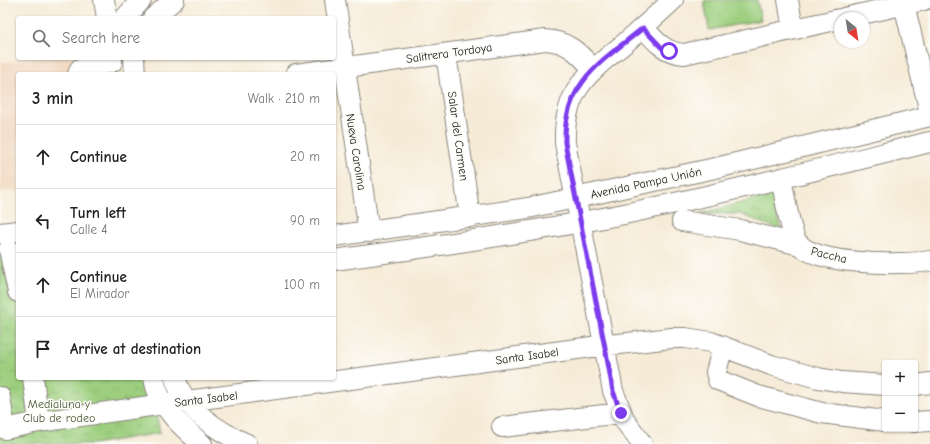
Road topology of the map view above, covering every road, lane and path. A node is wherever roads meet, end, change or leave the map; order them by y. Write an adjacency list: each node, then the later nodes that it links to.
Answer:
1 (104, 0): 10 (street)
2 (141, 0): 11 (street)
3 (174, 0): 12 (street)
4 (335, 0): 19 (street, Nueva Carolina)
5 (673, 0): 14 (street)
6 (788, 0): 15 (street)
7 (924, 0): 8 (street)
8 (903, 2): 9 (street); 24 (street)
9 (866, 12)
10 (107, 16)
11 (127, 16)
12 (155, 16)
13 (834, 20): 15 (street)
14 (643, 28): 15 (street); 20 (street)
15 (793, 29)
16 (446, 54): 19 (street, Salitrera Tordoya); 20 (street, Salitrera Tordoya); 29 (street, Salar del Carmen)
17 (134, 60): 22 (street)
18 (112, 65): 21 (street)
19 (344, 67): 23 (street, Salitrera Tordoya); 33 (street, Nueva Carolina)
20 (593, 69): 28 (street)
21 (79, 72)
22 (135, 72)
23 (310, 72)
24 (930, 113)
25 (930, 116): 28 (street, Avenida Pampa Unión)
26 (930, 142): 27 (street, Avenida Pampa Unión)
27 (781, 178): 31 (street, Avenida Pampa Unión); 36 (street, Paccha)
28 (576, 198): 29 (street, Avenida Pampa Unión); 31 (street)
29 (470, 217): 33 (street, Avenida Pampa Unión)
30 (682, 221): 36 (street)
31 (581, 222): 37 (street, Avenida Pampa Unión); 40 (street)
32 (16, 232): 35 (street)
33 (369, 232): 34 (street, Avenida Pampa Unión)
34 (336, 236)
35 (4, 241): 39 (street)
36 (800, 245): 38 (street, Paccha)
37 (336, 260)
38 (930, 261)
39 (16, 285)
40 (604, 346): 41 (street, Santa Isabel); 49 (street, Santa Isabel); 51 (street)
41 (723, 346): 46 (street, Santa Isabel); 52 (street)
42 (33, 380): 54 (street)
43 (154, 380): 50 (street)
44 (176, 380): 49 (street)
45 (930, 383): 47 (street)
46 (882, 385)
47 (918, 385)
48 (0, 397): 57 (street)
49 (188, 402): 50 (street, Santa Isabel); 60 (street)
50 (164, 404): 54 (street, Santa Isabel); 59 (street)
51 (621, 413): 56 (street); 58 (street)
52 (882, 421)
53 (930, 421): 55 (street)
54 (39, 422): 57 (street, Santa Isabel)
55 (918, 422)
56 (502, 427)
57 (3, 434)
58 (638, 443)
59 (202, 444)
60 (247, 444)

